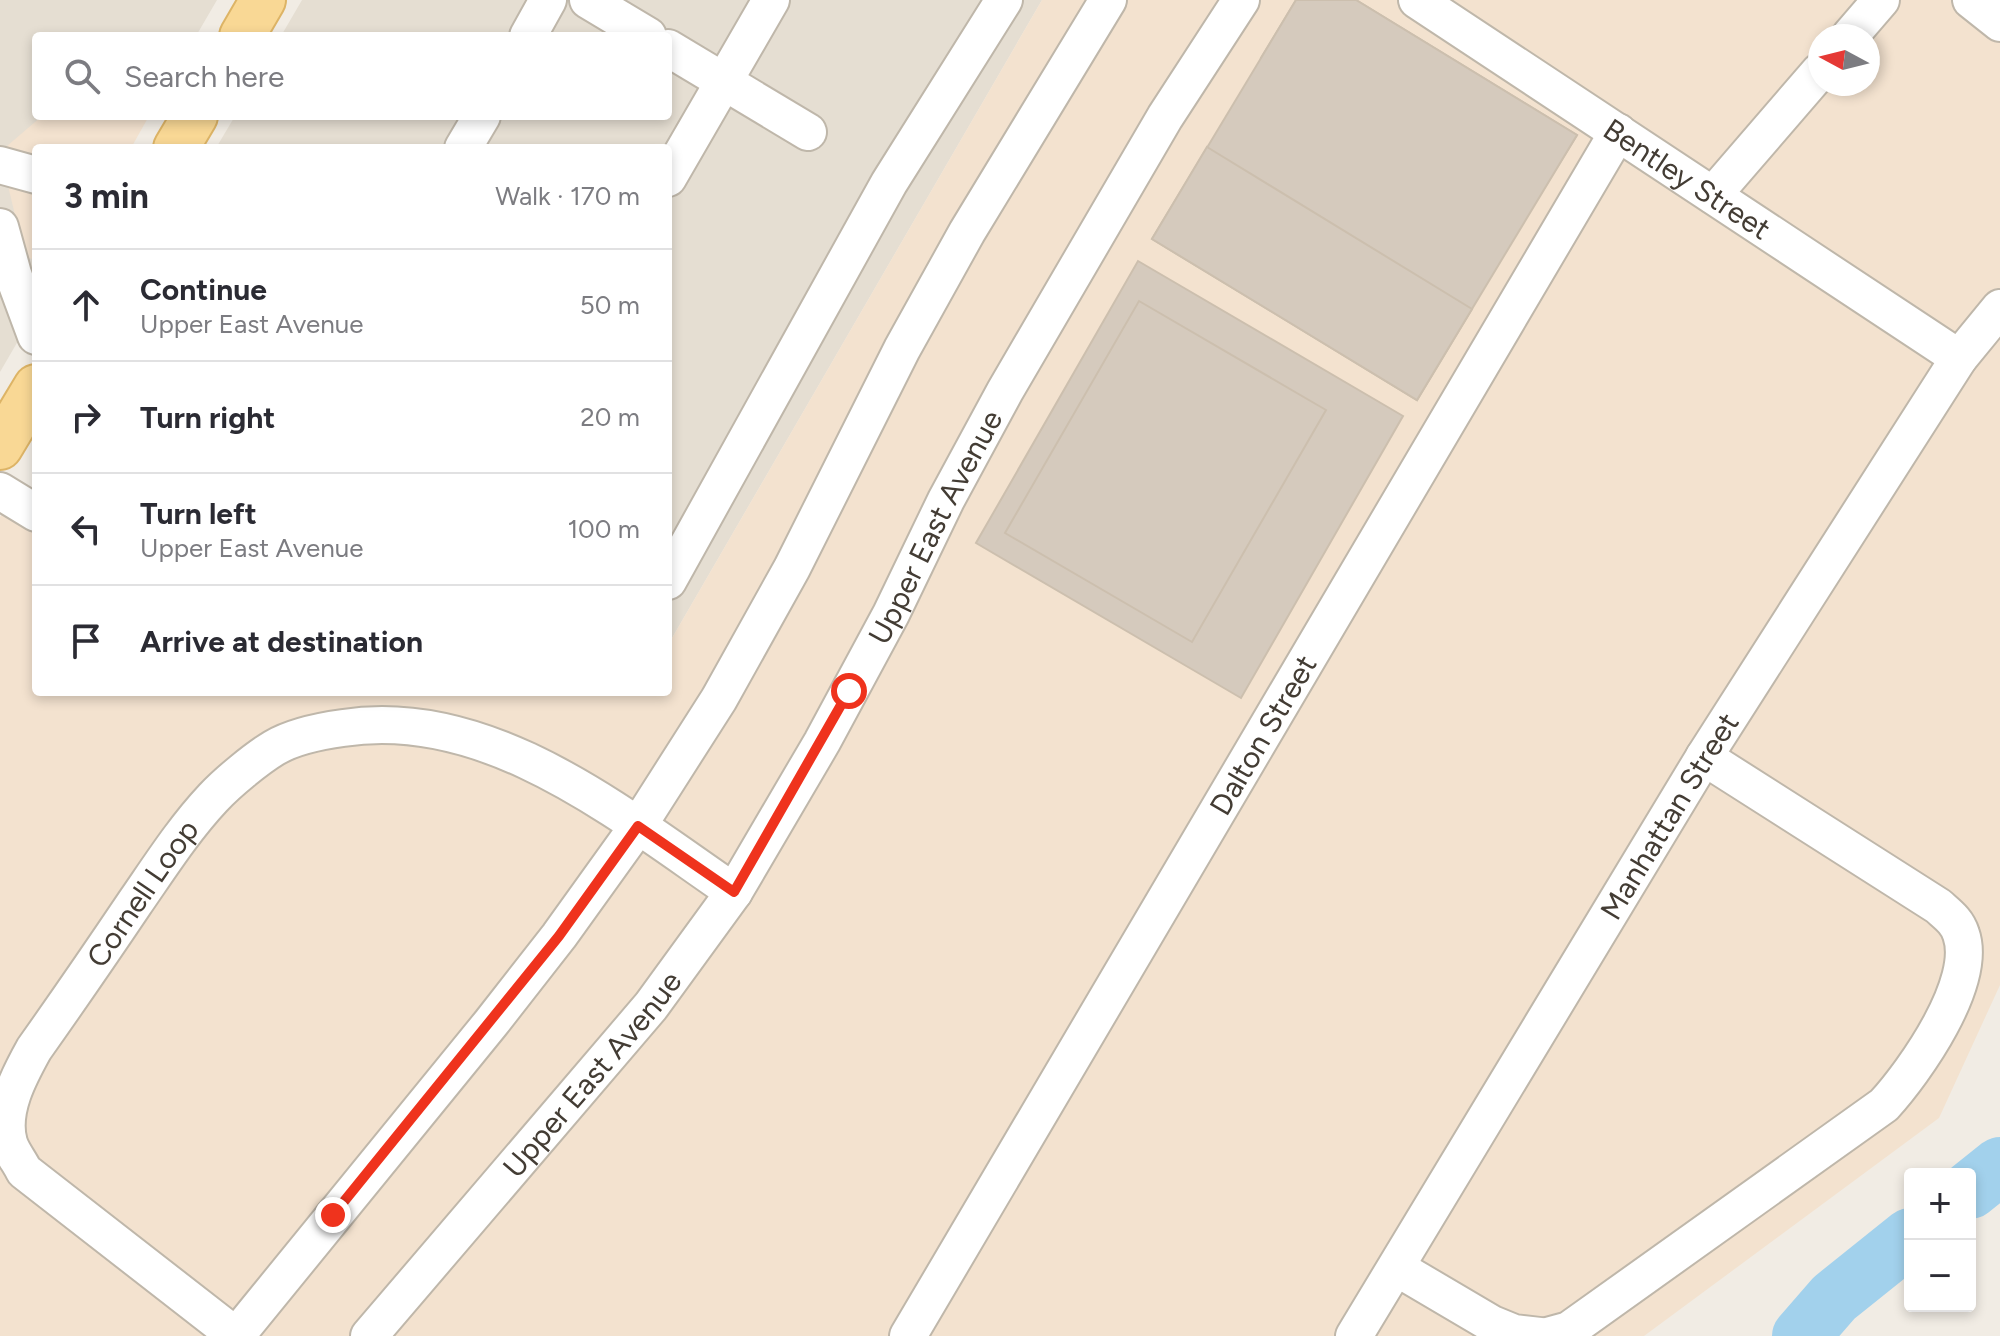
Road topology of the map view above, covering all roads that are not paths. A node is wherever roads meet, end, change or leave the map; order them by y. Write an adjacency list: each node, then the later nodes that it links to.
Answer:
1 (263, 0): 13 (main road)
2 (548, 0): 14 (street)
3 (588, 0): 15 (street)
4 (771, 0): 17 (street)
5 (1004, 0): 38 (street)
6 (1108, 0): 40 (street)
7 (1241, 0): 41 (street, Upper East Avenue)
8 (1417, 0): 22 (street, Bentley Street)
9 (1881, 0): 12 (street)
10 (1971, 0): 11 (street)
11 (2000, 23)
12 (1860, 24)
13 (244, 32)
14 (530, 32)
15 (641, 32)
16 (672, 50): 17 (street)
17 (724, 81): 21 (street); 26 (street)
18 (1808, 85): 28 (street)
19 (193, 120): 23 (main road)
20 (480, 120): 24 (street)
21 (808, 132)
22 (1618, 132): 28 (street, Bentley Street); 45 (street, Dalton Street)
23 (178, 144)
24 (465, 144)
25 (0, 165): 27 (street)
26 (672, 171)
27 (32, 174)
28 (1713, 195): 33 (street, Bentley Street)
29 (0, 227): 30 (street)
30 (6, 271): 32 (street)
31 (2000, 308): 33 (street, Manhattan Street)
32 (32, 327)
33 (1959, 358): 39 (street, Manhattan Street)
34 (32, 394): 35 (main road)
35 (0, 447)
36 (0, 491): 37 (street)
37 (32, 511)
38 (672, 574)
39 (1704, 757): 42 (street, Manhattan Street); 48 (street)
40 (638, 826): 41 (street, Cornell Loop); 43 (street); 43 (street, Cornell Loop)
41 (734, 892): 44 (street, Upper East Avenue)
42 (1397, 1268): 46 (street, Manhattan Street); 47 (street)
43 (236, 1336)
44 (369, 1336)
45 (908, 1336)
46 (1354, 1336)
47 (1540, 1336)
48 (1547, 1336)

